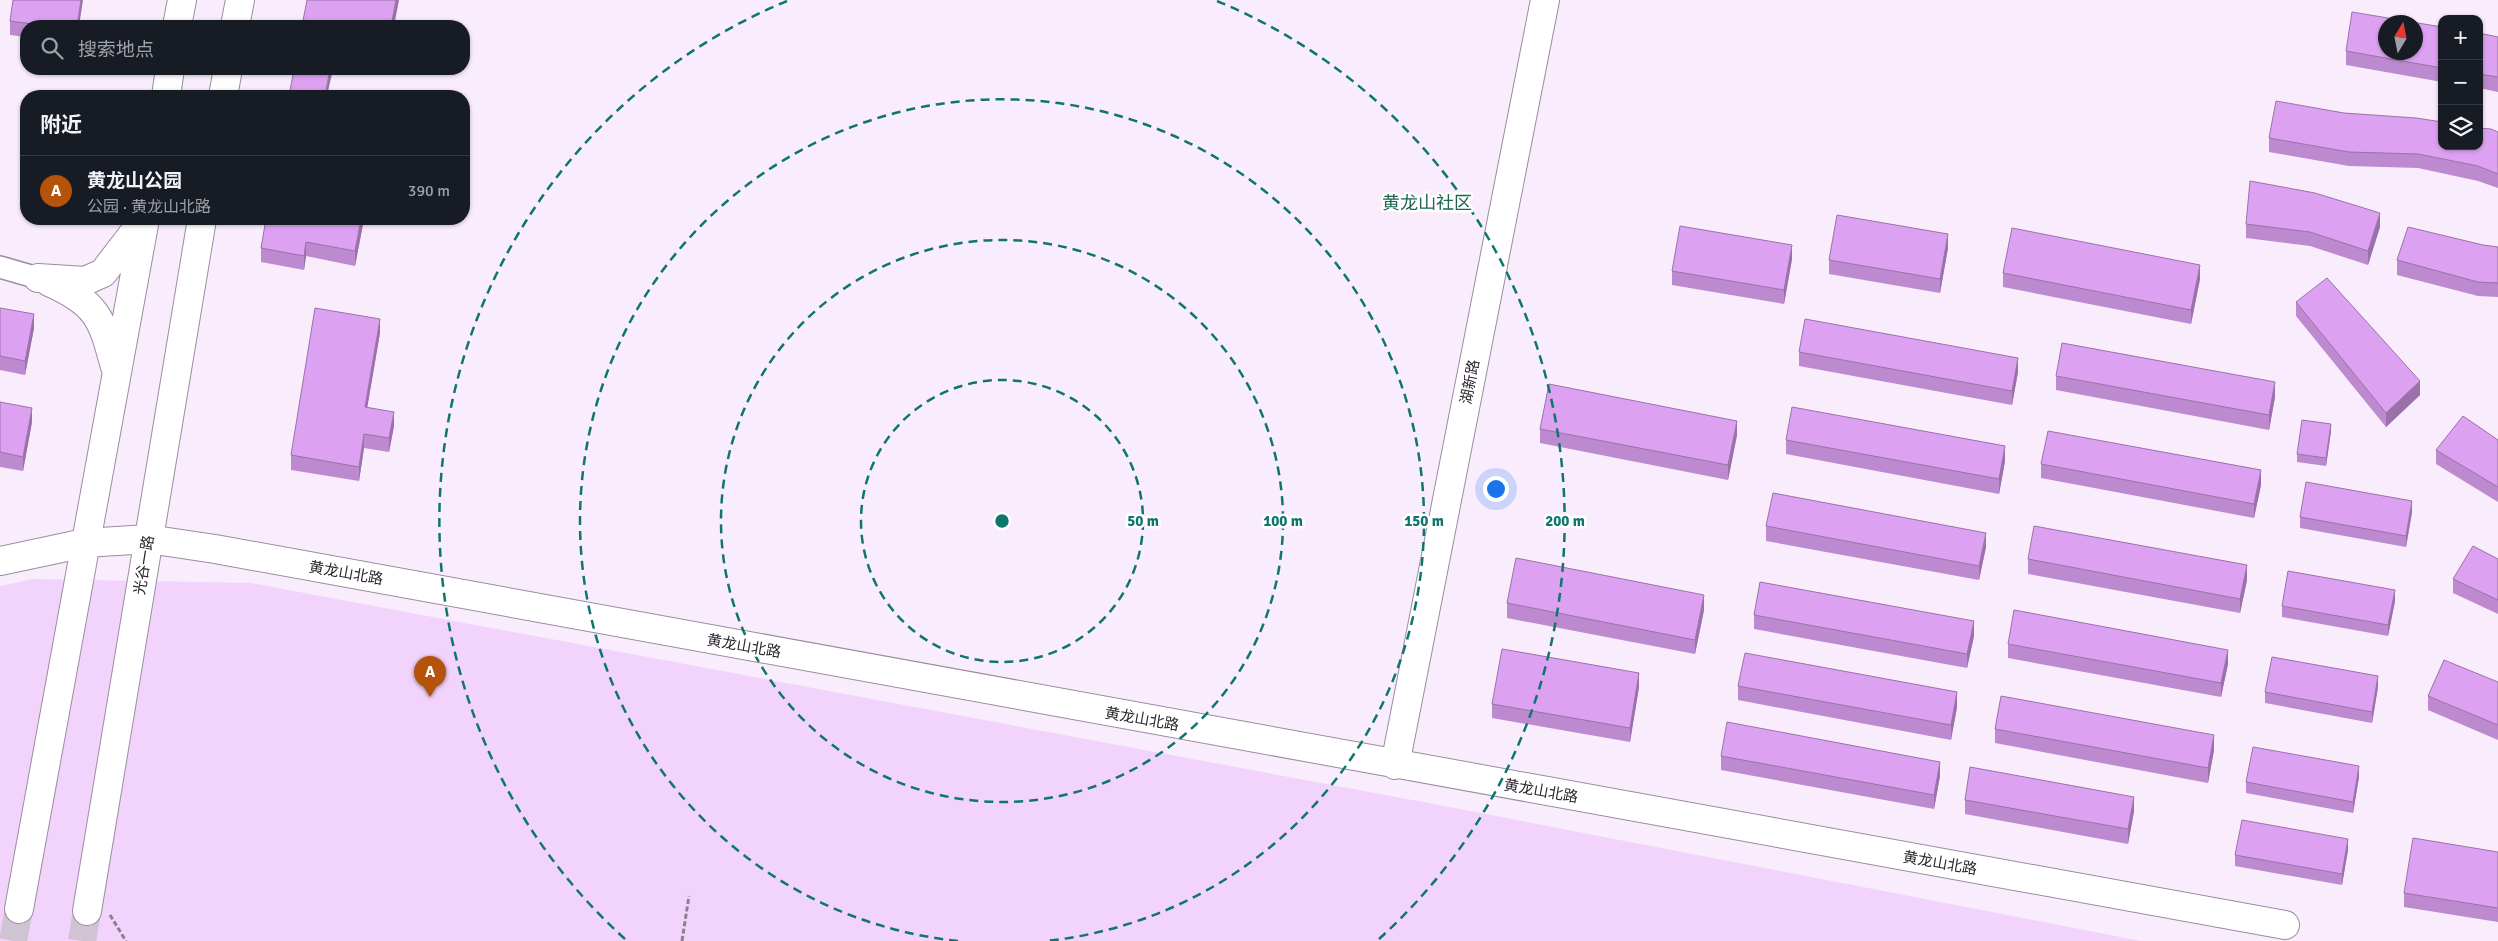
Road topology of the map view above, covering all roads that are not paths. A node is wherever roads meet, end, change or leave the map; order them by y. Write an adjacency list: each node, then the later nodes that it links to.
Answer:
1 (182, 0): 4 (street)
2 (240, 0): 5 (street)
3 (1545, 0): 19 (street, 湖新路)
4 (179, 20)
5 (236, 20)
6 (169, 75): 8 (street)
7 (227, 75): 9 (street)
8 (167, 90)
9 (224, 90)
10 (140, 225): 14 (street)
11 (144, 225): 15 (street)
12 (201, 225): 16 (street, 光谷一路)
13 (0, 267): 14 (street)
14 (38, 278): 15 (street)
15 (117, 375): 17 (street)
16 (148, 539): 17 (street, 黄龙山北路); 19 (street, 黄龙山北路); 21 (street, 光谷一路)
17 (85, 544): 18 (street, 黄龙山北路); 20 (street)
18 (0, 561)
19 (1395, 765): 22 (street, 黄龙山北路)
20 (19, 908)
21 (97, 910)
22 (2284, 925)

